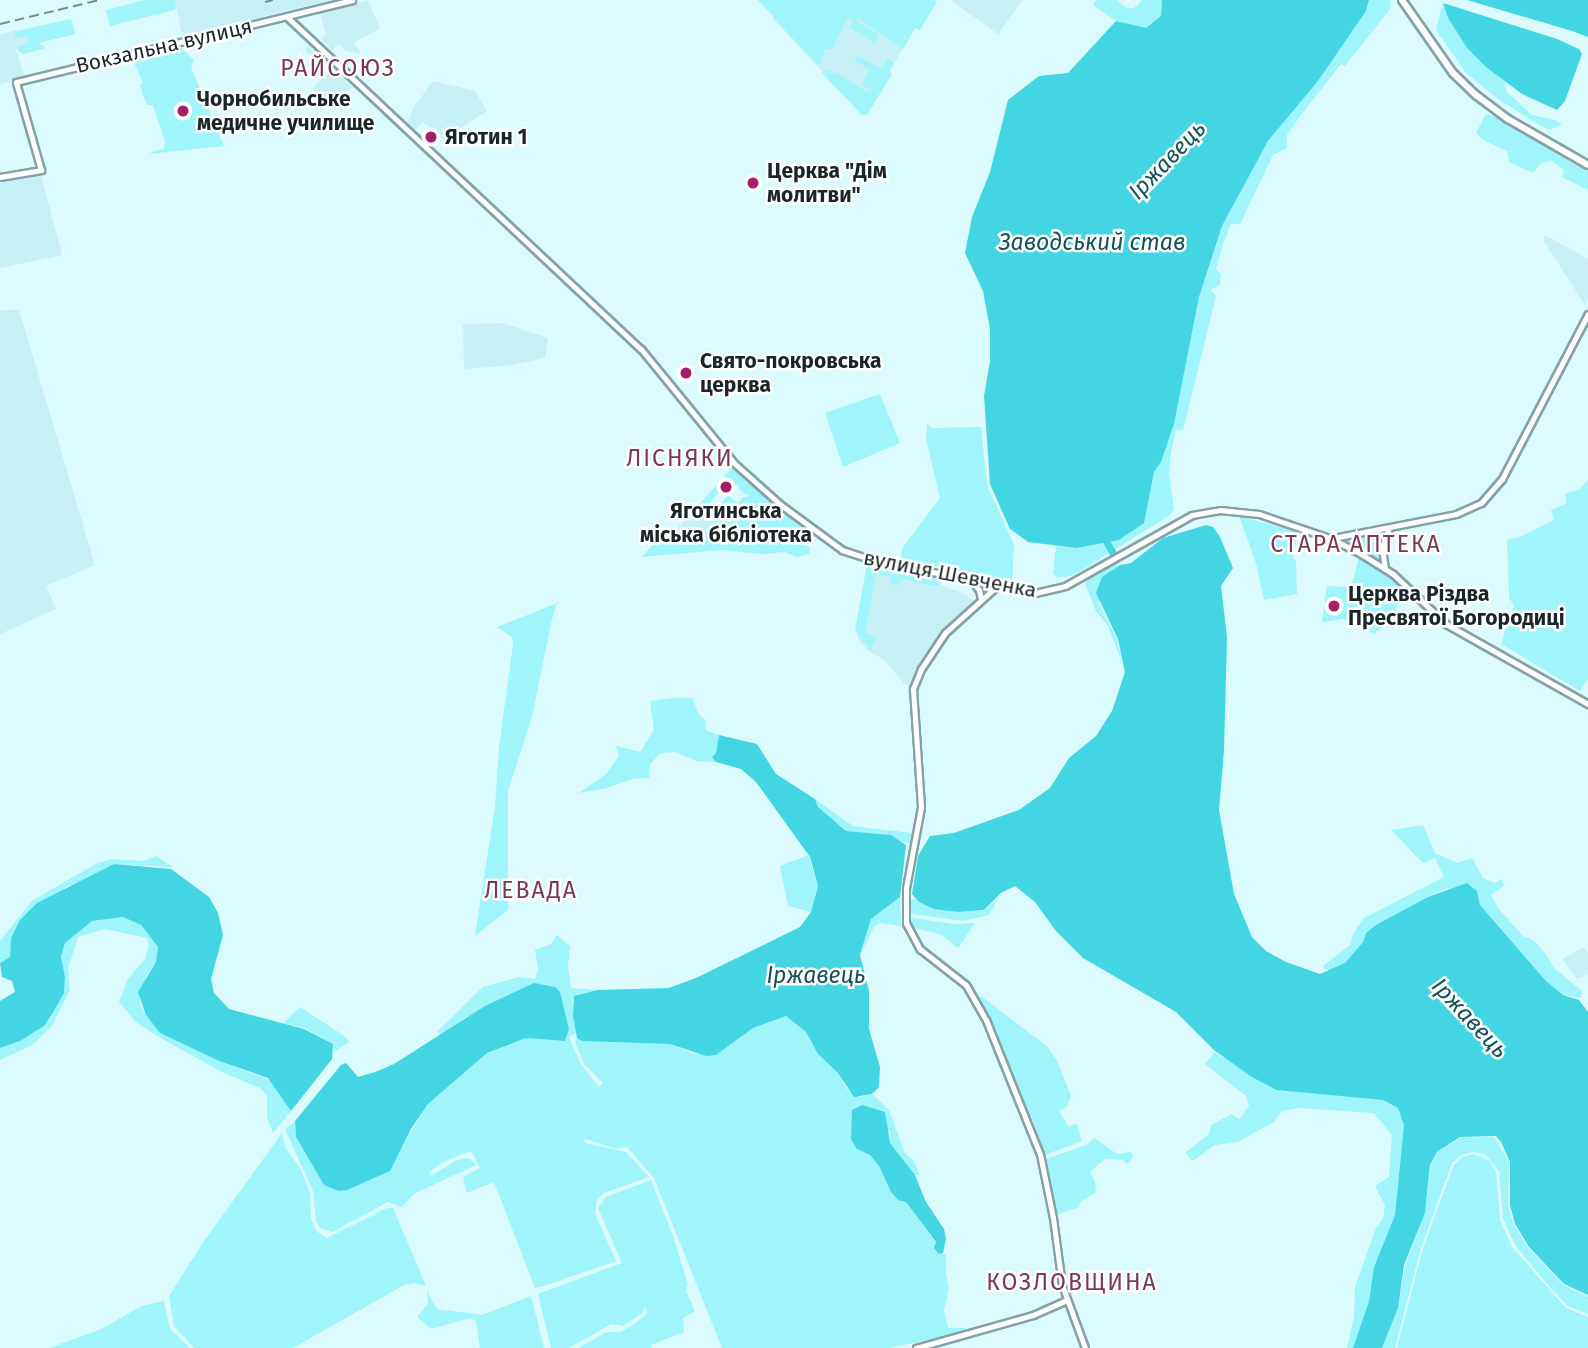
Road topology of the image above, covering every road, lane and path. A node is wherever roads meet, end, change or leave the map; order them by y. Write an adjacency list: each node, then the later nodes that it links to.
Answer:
1 (352, 0): 3 (street, Вокзальна вулиця)
2 (1402, 0): 4 (main road)
3 (287, 17): 5 (street, Вокзальна вулиця); 10 (street, вулиця Шевченка)
4 (1588, 165)
5 (0, 177)
6 (1588, 314): 7 (street)
7 (1389, 528): 8 (street); 9 (street)
8 (1332, 539): 9 (street, вулиця Шевченка); 11 (street, вулиця Шевченка)
9 (1385, 569): 13 (street, вулиця Шевченка)
10 (970, 579): 11 (street, вулиця Шевченка); 12 (street)
11 (997, 586): 12 (street)
12 (981, 599): 14 (street)
13 (1588, 705)
14 (1066, 1300): 15 (street); 16 (street)
15 (916, 1348)
16 (1085, 1348)

